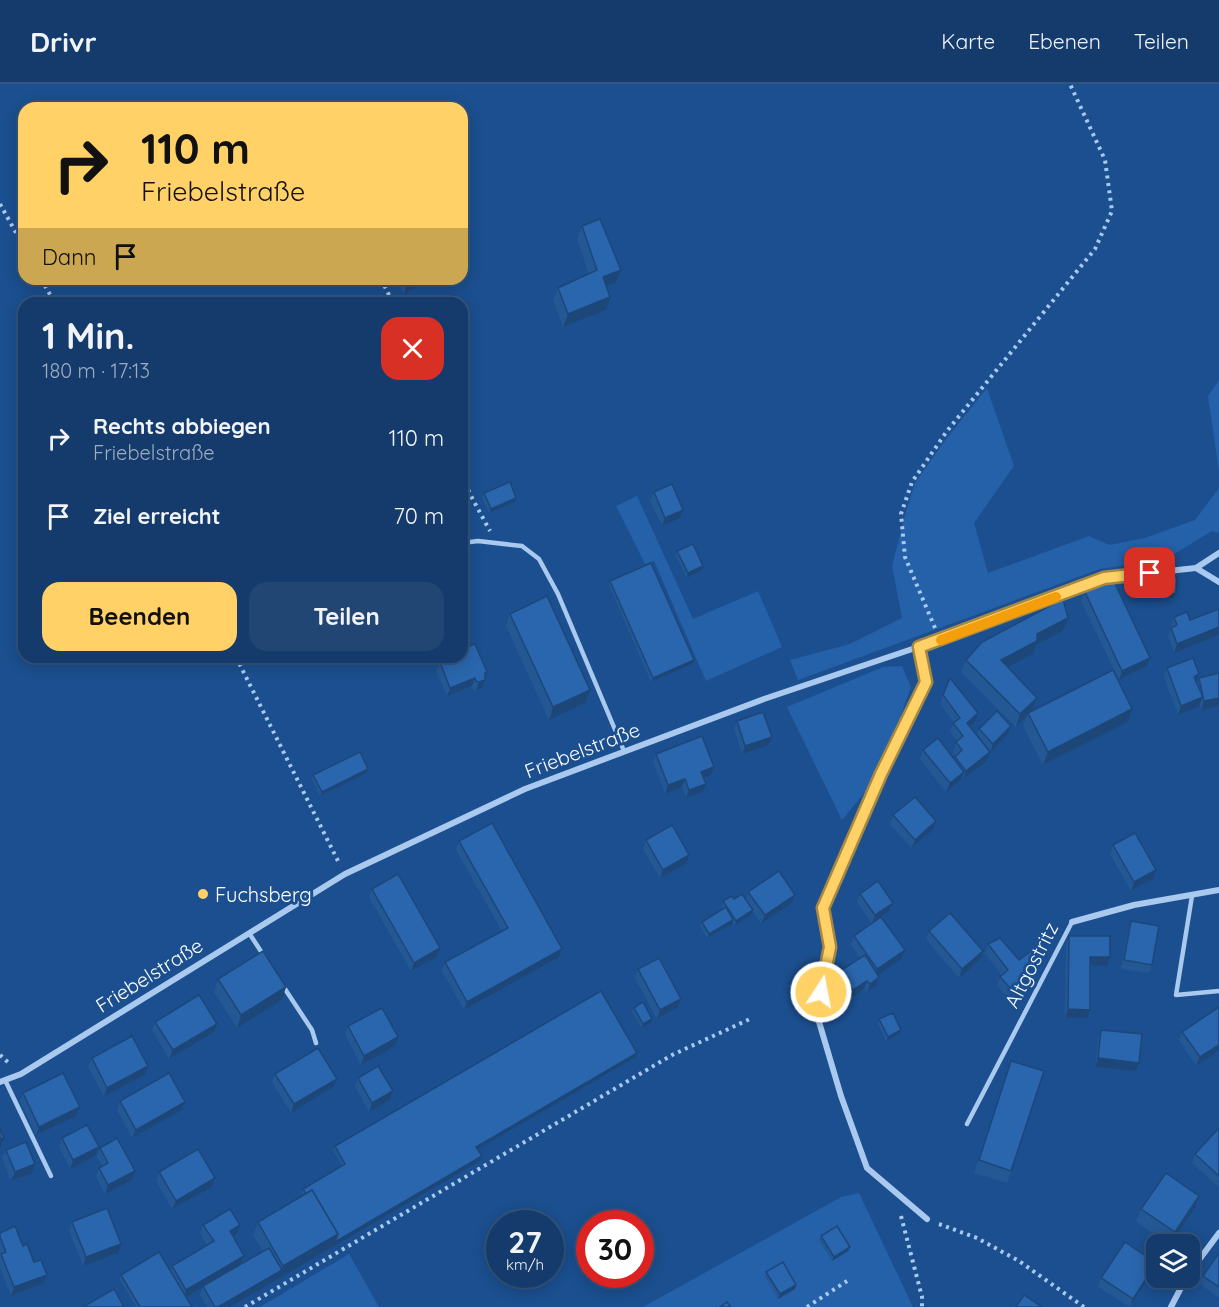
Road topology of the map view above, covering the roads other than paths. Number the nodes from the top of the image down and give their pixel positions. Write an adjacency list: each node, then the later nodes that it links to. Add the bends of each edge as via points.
1 (468, 542): 6 (lane, via 522,546 540,559)
2 (1219, 553): 3 (street, Friebelstraße)
3 (1196, 568): 4 (street); 5 (street, Friebelstraße, via 1104,578)
4 (1219, 582)
5 (919, 647): 6 (street, Friebelstraße); 18 (street, via 926,682 823,908 830,947 817,1015 867,1168)
6 (624, 751): 10 (street, Friebelstraße, via 525,789 345,874)
7 (1219, 890): 8 (street, Altgostritz)
8 (1192, 896): 9 (street, Altgostritz, via 1134,905); 13 (lane, via 1176,995)
9 (1072, 922): 16 (lane, Altgostritz)
10 (249, 933): 11 (lane); 15 (street, Friebelstraße, via 21,1074)
11 (268, 962)
12 (280, 981): 14 (lane, via 312,1030)
13 (1219, 991)
14 (316, 1043)
15 (3, 1081): 17 (lane)
16 (967, 1124)
17 (51, 1176)
18 (927, 1219)
19 (1219, 1233): 20 (street)
20 (1200, 1259)
21 (1181, 1288): 22 (street)
22 (1171, 1307)

